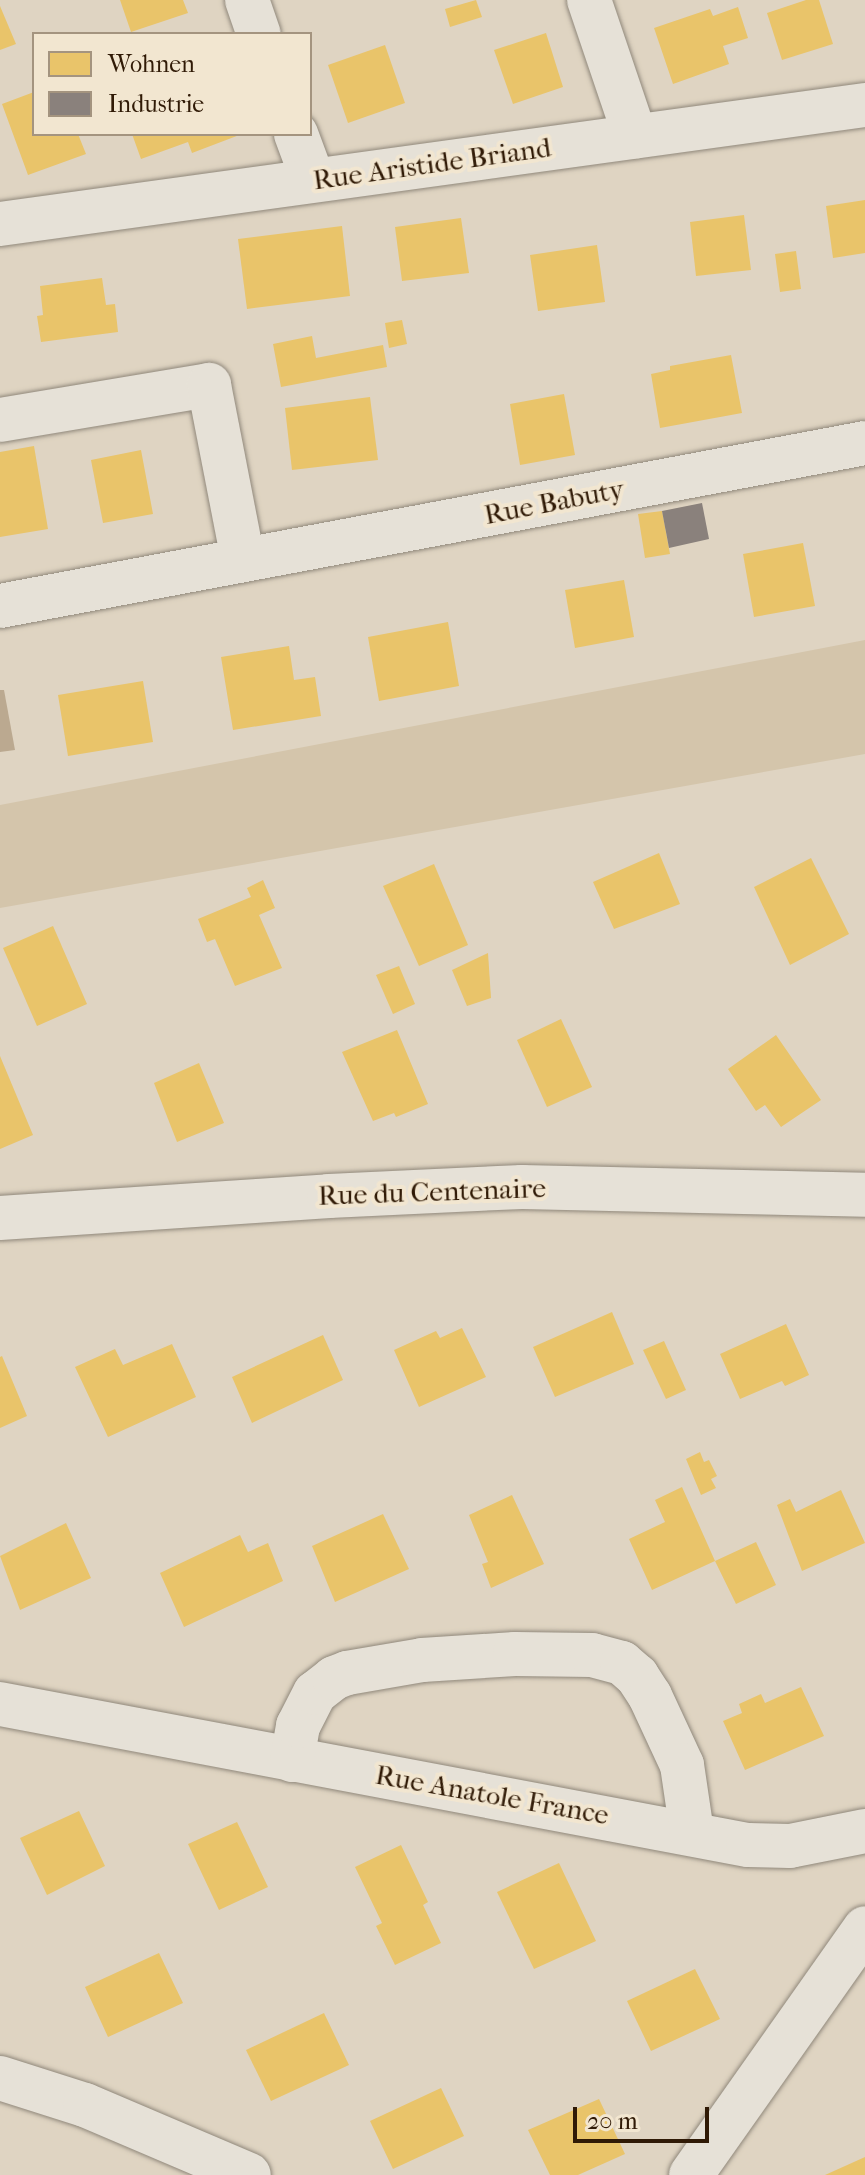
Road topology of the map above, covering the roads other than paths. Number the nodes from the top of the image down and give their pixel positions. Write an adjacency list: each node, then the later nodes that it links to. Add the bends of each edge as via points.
1 (247, 0): 3 (street)
2 (589, 0): 6 (street)
3 (258, 32)
4 (865, 105): 6 (street, Rue Aristide Briand)
5 (297, 136): 7 (street)
6 (635, 136): 7 (street, Rue Aristide Briand)
7 (313, 180): 8 (street, Rue Aristide Briand)
8 (0, 224)
9 (0, 420): 11 (street, via 209,385)
10 (865, 443): 11 (street, Rue Babuty)
11 (243, 560): 12 (street, Rue Babuty)
12 (0, 606)
13 (865, 1195): 14 (street, Rue du Centenaire, via 522,1187)
14 (0, 1218)
15 (0, 1704): 16 (street, Rue Anatole France)
16 (292, 1760): 18 (street, Rue Anatole France); 18 (street, via 298,1726 315,1693 347,1673 422,1660 592,1655 622,1663 650,1696 682,1765)
17 (865, 1831): 18 (street, Rue Anatole France, via 790,1846 748,1845)
18 (692, 1833)
19 (865, 1928): 22 (street)
20 (0, 2078): 21 (street, via 85,2105)
21 (249, 2175)
22 (691, 2175)

